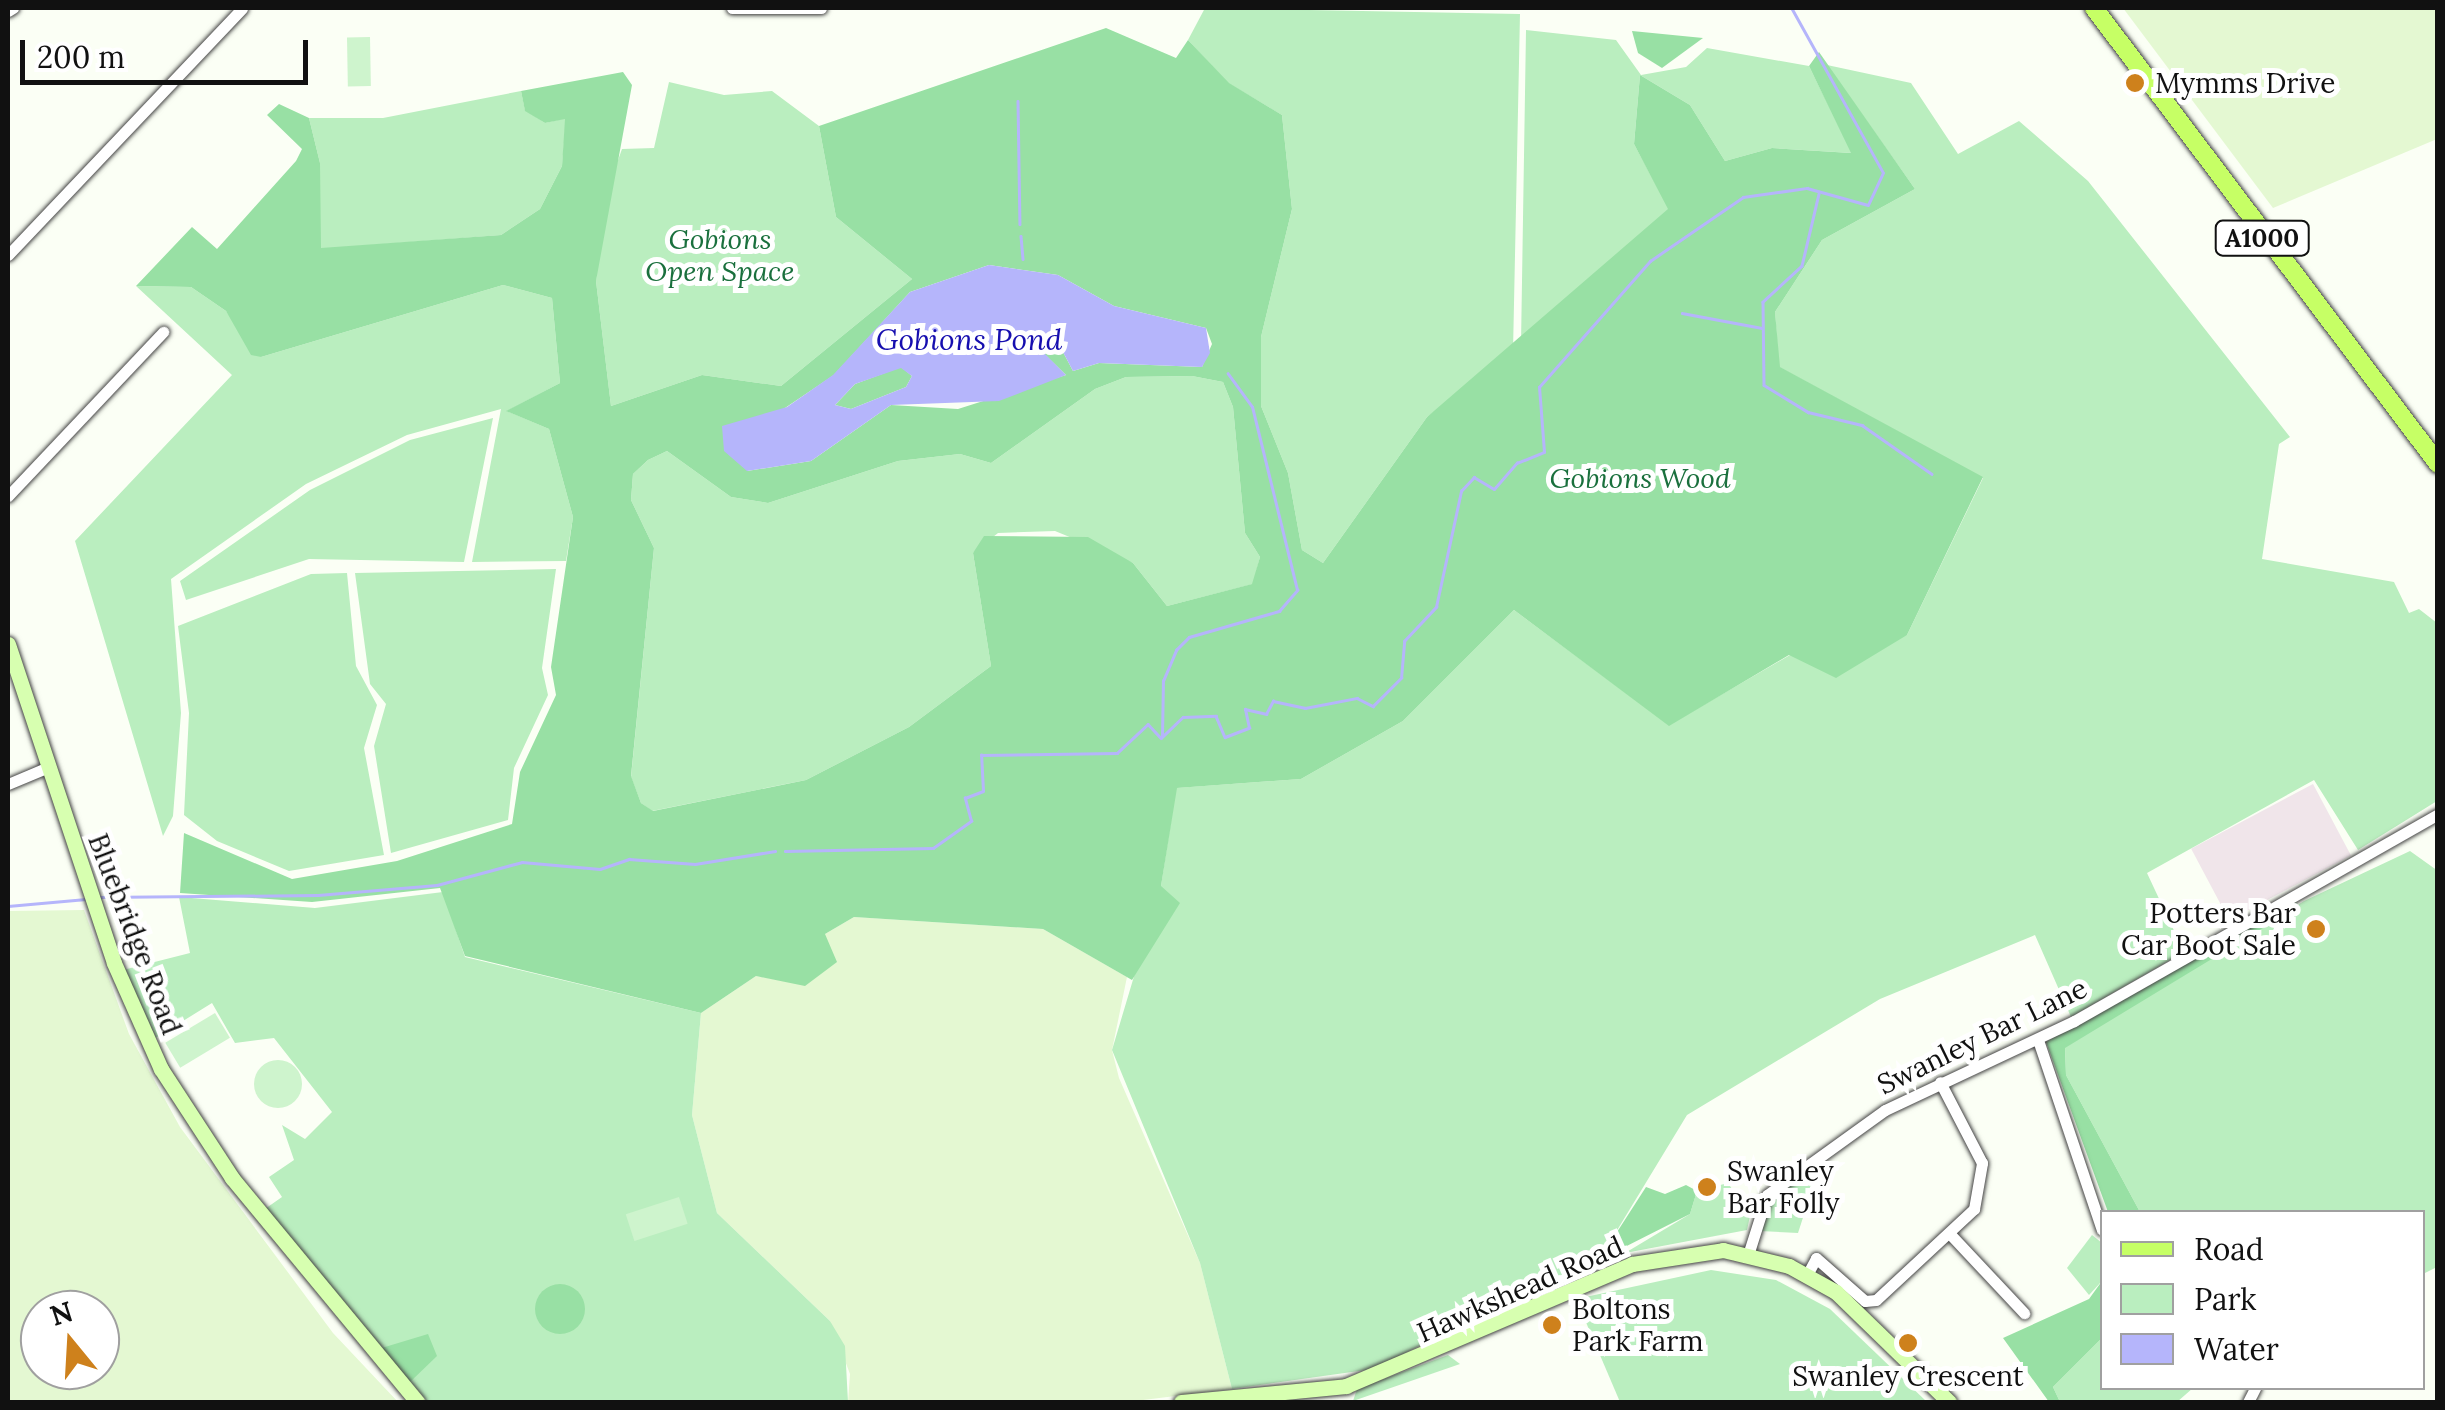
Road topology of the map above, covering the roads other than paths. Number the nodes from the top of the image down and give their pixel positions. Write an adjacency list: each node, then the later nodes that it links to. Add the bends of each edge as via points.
1 (242, 8): 5 (street)
2 (732, 8): 3 (street)
3 (821, 8)
4 (2094, 8): 7 (main road, A1000)
5 (8, 255)
6 (163, 332): 8 (street)
7 (2438, 464)
8 (8, 496)
9 (8, 644): 10 (street, Bluebridge Road)
10 (46, 768): 11 (street); 22 (street, Bluebridge Road, via 138,1022 200,1134)
11 (8, 784)
12 (2438, 814): 13 (street, Swanley Bar Lane)
13 (2038, 1040): 14 (street, Swanley Bar Lane); 15 (street)
14 (1940, 1082): 16 (street, via 1984,1172 1978,1203); 18 (street, Swanley Bar Lane, via 1780,1182 1759,1213)
15 (2100, 1224)
16 (1949, 1233): 19 (street, via 1872,1302); 21 (street)
17 (1805, 1249): 19 (street)
18 (1748, 1254): 20 (street, Hawkshead Road); 23 (street, Hawkshead Road, via 1697,1251 1632,1264 1346,1386)
19 (1816, 1258): 20 (street)
20 (1807, 1274): 24 (street, Hawkshead Road, via 1864,1314)
21 (2024, 1313)
22 (414, 1401)
23 (1181, 1402)
24 (1948, 1402)

